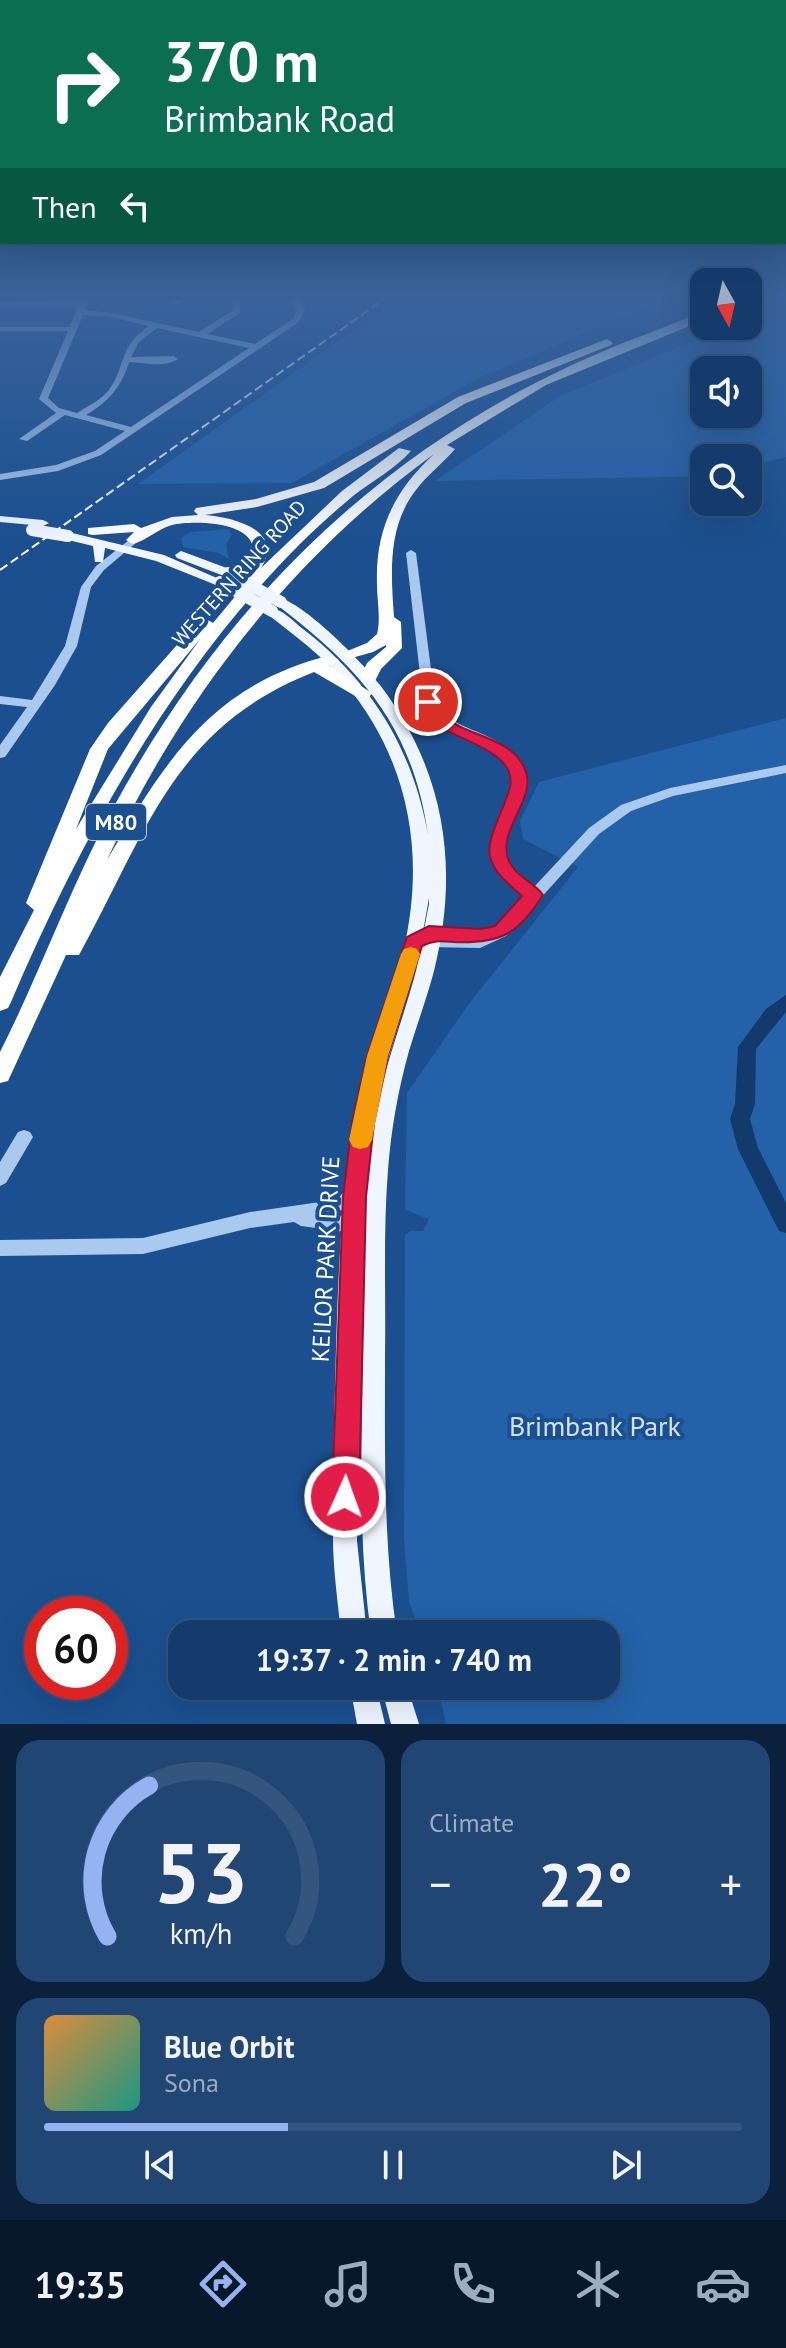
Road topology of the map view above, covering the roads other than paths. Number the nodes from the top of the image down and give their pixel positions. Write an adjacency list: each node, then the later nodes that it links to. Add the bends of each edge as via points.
1 (50, 380): 8 (street, via 45,404)
2 (117, 380): 9 (street, via 113,390)
3 (207, 380): 11 (street)
4 (510, 380): 18 (highway, via 462,400 319,485 257,503 169,516)
5 (524, 380): 33 (highway, WESTERN RING ROAD / M80, via 456,417 365,479 297,540 211,636 144,725 77,842)
6 (550, 380): 7 (highway, WESTERN RING ROAD / M80)
7 (504, 404): 22 (highway, via 403,495 386,536); 35 (highway, WESTERN RING ROAD / M80, via 407,464 336,524 250,617 207,673 122,809)
8 (63, 412): 9 (street); 10 (street)
9 (78, 416): 11 (street)
10 (38, 430)
11 (132, 430): 12 (street, via 68,465)
12 (0, 477)
13 (0, 519): 16 (main road, KEILOR PARK DRIVE)
14 (168, 522): 18 (highway); 19 (highway, via 154,531); 33 (highway, via 200,518 235,524 256,539 260,557 99,749 46,873)
15 (0, 527): 16 (main road, KEILOR PARK DRIVE)
16 (37, 527): 17 (main road, KEILOR PARK DRIVE, bridge)
17 (87, 534): 18 (highway); 18 (main road, KEILOR PARK DRIVE); 21 (main road)
18 (123, 542): 19 (main road); 19 (main road, KEILOR PARK DRIVE); 21 (street); 24 (street, via 86,587)
19 (147, 549): 23 (main road, KEILOR PARK DRIVE, bridge, via 224,578 277,607)
20 (411, 553): 31 (street, via 430,709 447,725 514,763 520,786 497,857)
21 (99, 559): 24 (street, via 74,593)
22 (384, 583): 23 (highway, via 385,637 372,648); 26 (highway, via 395,643 373,667)
23 (340, 657): 25 (highway); 26 (main road, KEILOR PARK DRIVE)
24 (63, 658): 28 (street)
25 (313, 666): 26 (highway, via 350,688); 35 (highway, via 237,704 180,758 118,857)
26 (366, 685): 32 (main road, KEILOR PARK DRIVE, via 396,747 415,805); 32 (main road, KEILOR PARK DRIVE, via 407,735 432,805 440,869)
27 (0, 700): 28 (street)
28 (35, 704): 29 (street)
29 (0, 754)
30 (786, 769): 31 (street, via 687,787 626,808 594,831)
31 (533, 895): 32 (street, via 501,932 480,942)
32 (426, 939): 39 (main road, KEILOR PARK DRIVE, via 370,1088); 41 (main road, KEILOR PARK DRIVE, via 394,1077)
33 (11, 975): 34 (highway, WESTERN RING ROAD / M80)
34 (0, 1002)
35 (16, 1047): 36 (highway, WESTERN RING ROAD / M80)
36 (0, 1074)
37 (24, 1137): 38 (street)
38 (0, 1178)
39 (355, 1197): 40 (street); 41 (main road, KEILOR PARK DRIVE)
40 (284, 1216): 41 (street); 42 (street, via 143,1246)
41 (369, 1222): 43 (main road, KEILOR PARK DRIVE, via 345,1541); 44 (main road, KEILOR PARK DRIVE, via 372,1508)
42 (0, 1248)
43 (353, 1620)
44 (383, 1620)
45 (366, 1700): 47 (main road)
46 (398, 1700): 48 (main road)
47 (371, 1724)
48 (405, 1724)

